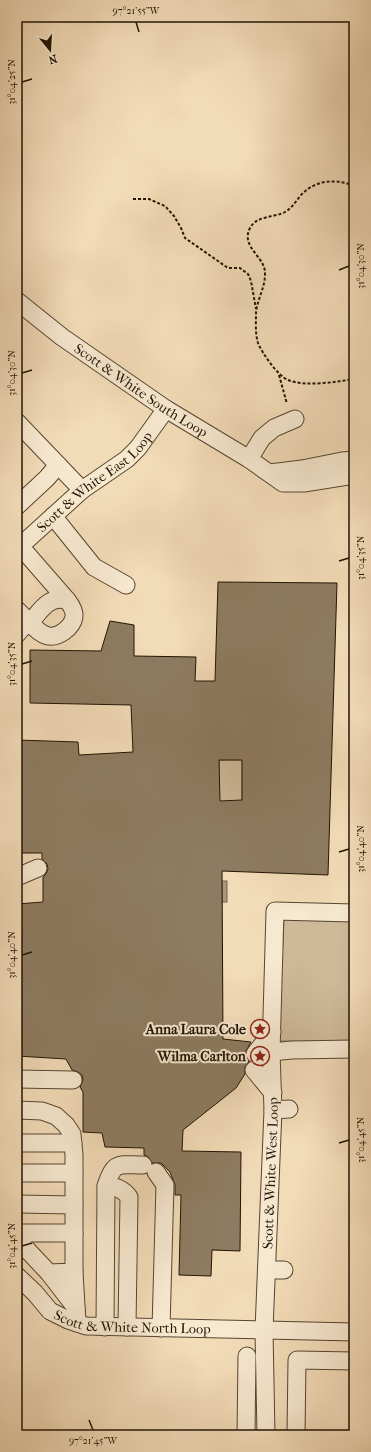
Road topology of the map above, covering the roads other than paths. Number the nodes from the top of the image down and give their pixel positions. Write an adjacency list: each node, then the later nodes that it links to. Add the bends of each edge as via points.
1 (17, 301): 2 (lane, Scott & White South Loop, via 62,337)
2 (166, 409): 5 (lane, Scott & White South Loop); 10 (lane, Scott & White East Loop, via 127,459)
3 (295, 419): 5 (lane, via 274,428 262,438)
4 (17, 422): 7 (lane)
5 (249, 459): 8 (lane, Scott & White South Loop)
6 (354, 460): 8 (lane)
7 (58, 465): 10 (lane); 11 (lane)
8 (270, 473): 9 (lane, Scott & White South Loop, via 283,483 304,483)
9 (354, 475)
10 (82, 490): 12 (lane, Scott & White East Loop)
11 (17, 506)
12 (53, 516): 13 (lane, Scott & White East Loop); 14 (lane, via 94,567)
13 (19, 548): 15 (lane)
14 (126, 584)
15 (67, 600): 17 (lane, via 54,599 47,603); 17 (lane, via 75,616 65,631 46,636)
16 (17, 610): 17 (lane)
17 (30, 623): 18 (lane)
18 (17, 634)
19 (38, 868): 20 (lane)
20 (17, 877)
21 (354, 913): 22 (lane, Scott & White West Loop, via 275,911)
22 (272, 1032): 24 (lane); 25 (lane, Scott & White West Loop)
23 (354, 1049): 24 (lane)
24 (292, 1050): 25 (lane)
25 (260, 1059): 28 (lane, Scott & White West Loop); 28 (lane)
26 (17, 1079): 27 (lane)
27 (73, 1080)
28 (273, 1093): 40 (lane, Scott & White West Loop, via 281,1110)
29 (17, 1110): 31 (lane, via 42,1111 56,1116 72,1134)
30 (17, 1143): 31 (lane)
31 (73, 1143): 33 (lane)
32 (17, 1173): 33 (lane)
33 (74, 1173): 36 (lane)
34 (106, 1186): 46 (lane); 47 (lane, via 115,1186 128,1197); 48 (lane, via 110,1172 119,1165 150,1169 165,1185)
35 (17, 1204): 36 (lane)
36 (74, 1205): 38 (lane)
37 (17, 1233): 38 (lane)
38 (74, 1233): 42 (lane)
39 (17, 1238): 43 (lane)
40 (267, 1270): 41 (lane); 49 (lane, Scott & White West Loop)
41 (284, 1270)
42 (74, 1272): 43 (lane); 45 (lane)
43 (50, 1273): 45 (lane)
44 (17, 1276): 45 (lane, Scott & White North Loop, via 50,1312 68,1320)
45 (77, 1316): 46 (lane, Scott & White North Loop, via 86,1326)
46 (105, 1327): 47 (lane, Scott & White North Loop)
47 (127, 1327): 48 (lane, Scott & White North Loop)
48 (161, 1328): 49 (lane, Scott & White North Loop)
49 (264, 1330): 50 (lane, Scott & White North Loop); 54 (lane, Scott & White West Loop)
50 (354, 1332)
51 (247, 1356): 53 (lane)
52 (354, 1361): 55 (lane, via 297,1360)
53 (246, 1435)
54 (266, 1435)
55 (296, 1435)

